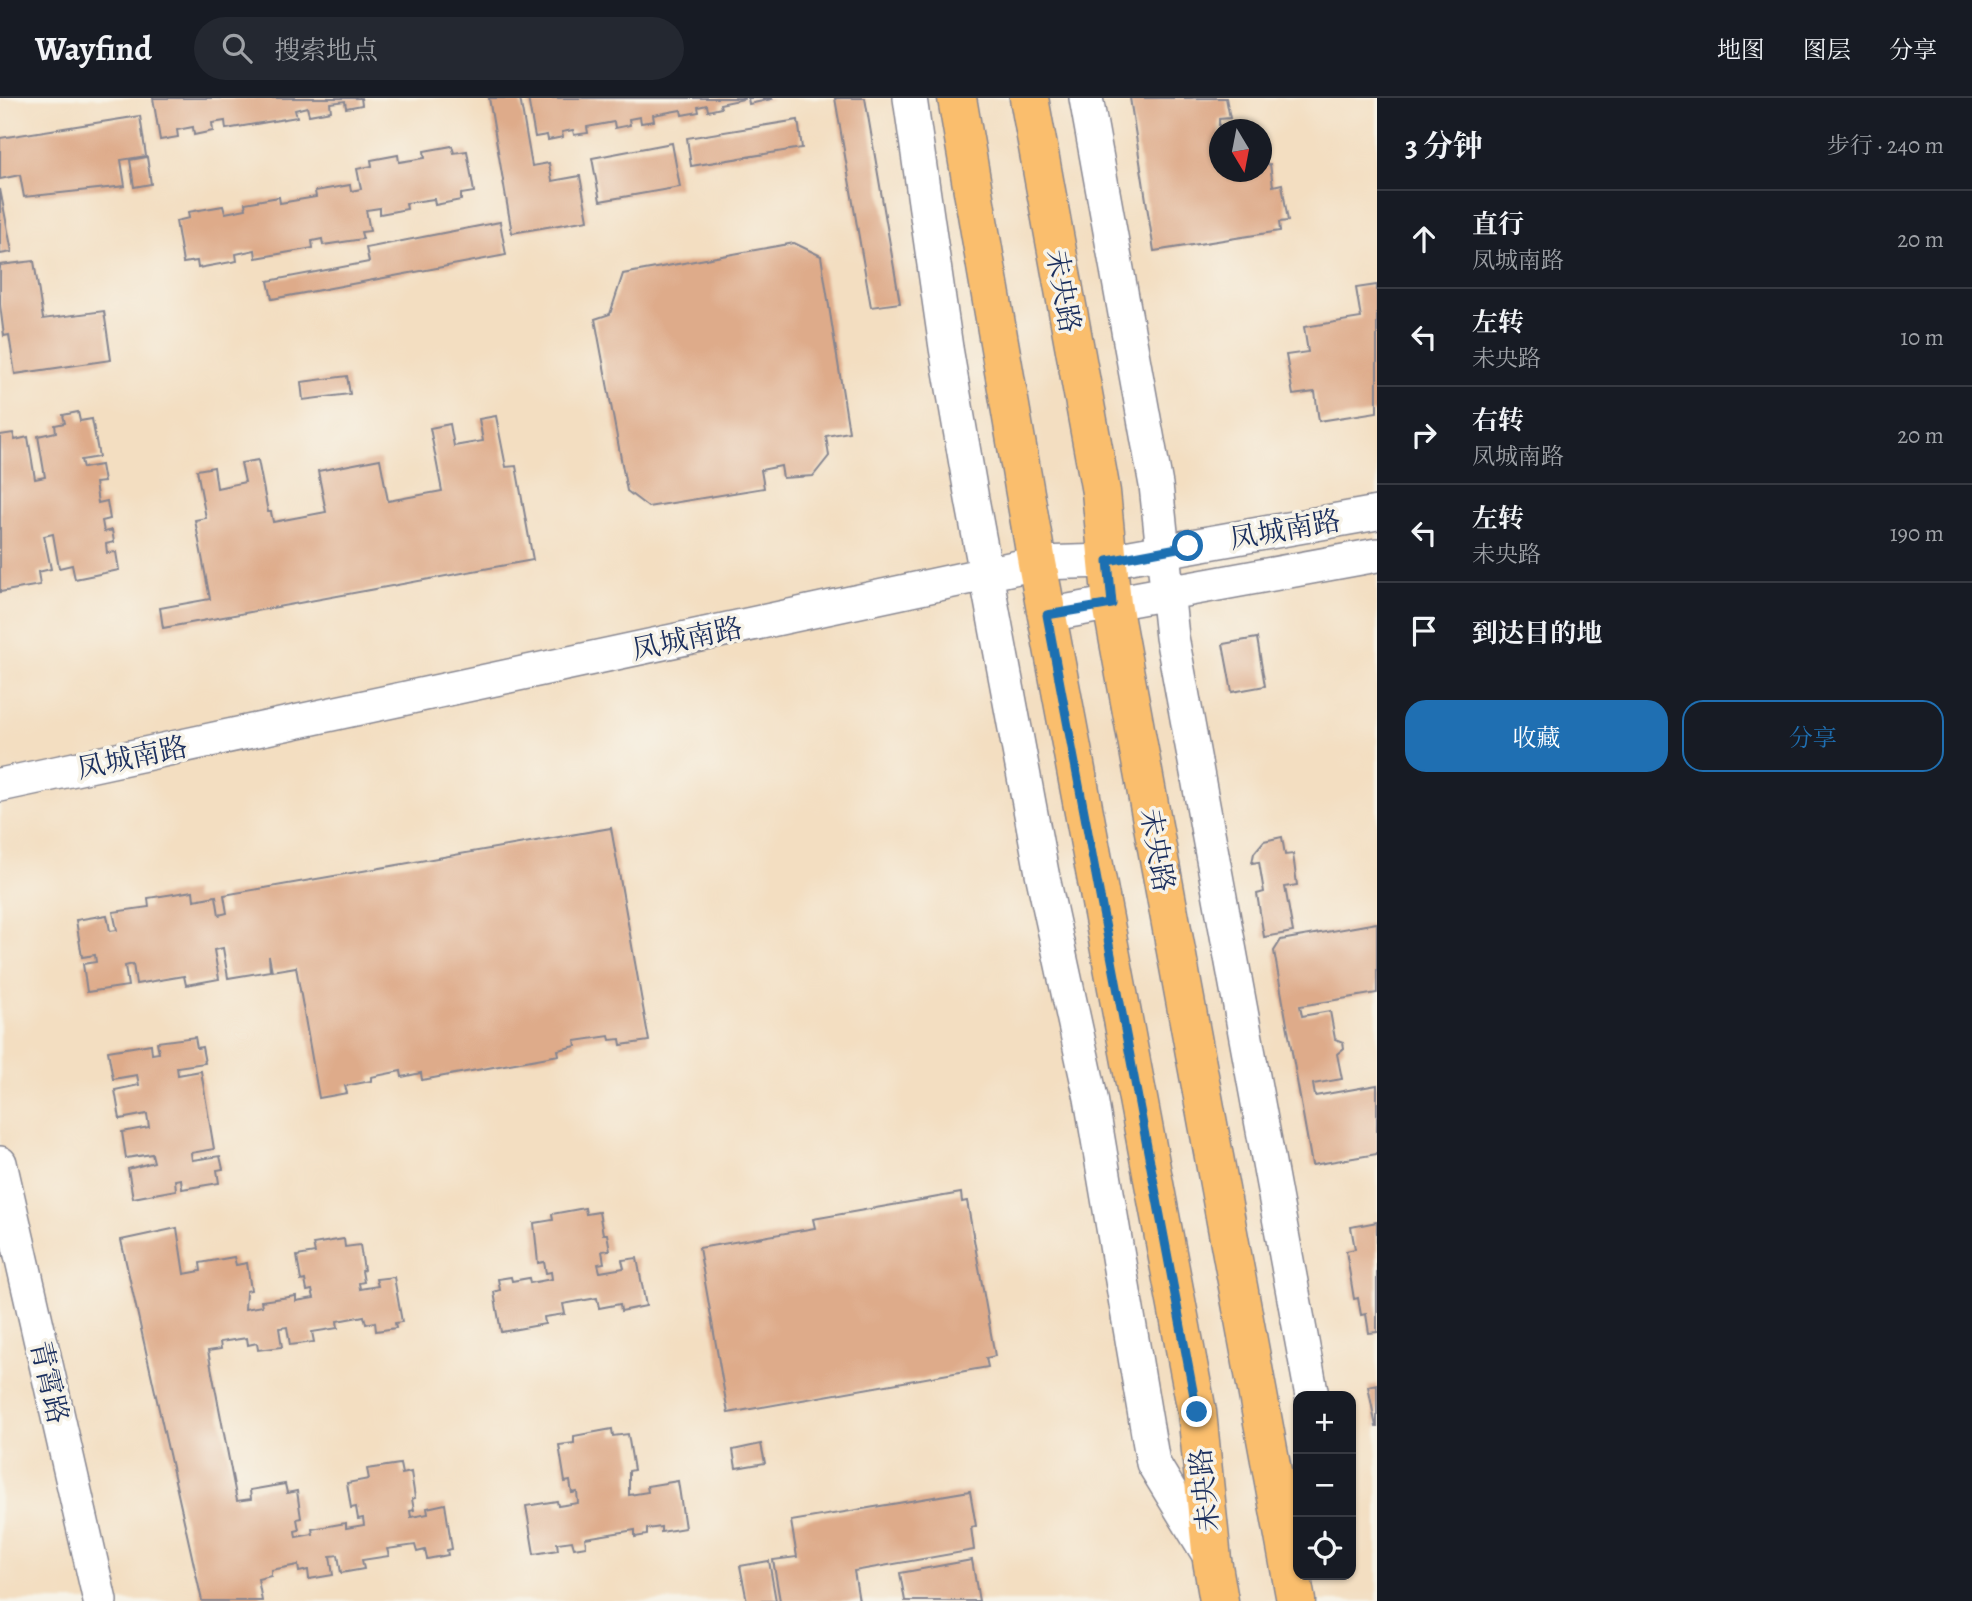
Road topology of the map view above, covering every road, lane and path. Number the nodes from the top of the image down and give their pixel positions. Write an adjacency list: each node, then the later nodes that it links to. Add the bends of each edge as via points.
1 (910, 98): 10 (street, via 946,348)
2 (957, 98): 9 (main road, 未央路)
3 (1029, 98): 8 (main road, 未央路, via 1101,492)
4 (1086, 98): 6 (street, via 1156,485)
5 (1377, 513): 6 (street, 凤城南路)
6 (1163, 551): 8 (street, 凤城南路); 11 (street)
7 (1377, 555): 11 (street, 凤城南路)
8 (1108, 561): 9 (street, 凤城南路); 12 (main road, 未央路)
9 (1037, 563): 10 (street, 凤城南路); 13 (main road, 未央路)
10 (986, 574): 14 (street, 凤城南路); 18 (street, via 1042,873 1091,1098 1153,1463)
11 (1167, 594): 12 (street, 凤城南路); 16 (street)
12 (1112, 604): 13 (street, 凤城南路); 17 (main road, 未央路)
13 (1047, 615): 18 (main road, 未央路, via 1197,1412)
14 (0, 785)
15 (0, 1163): 19 (street, 青霄路)
16 (1311, 1391)
17 (1296, 1582)
18 (1217, 1590)
19 (100, 1601)

